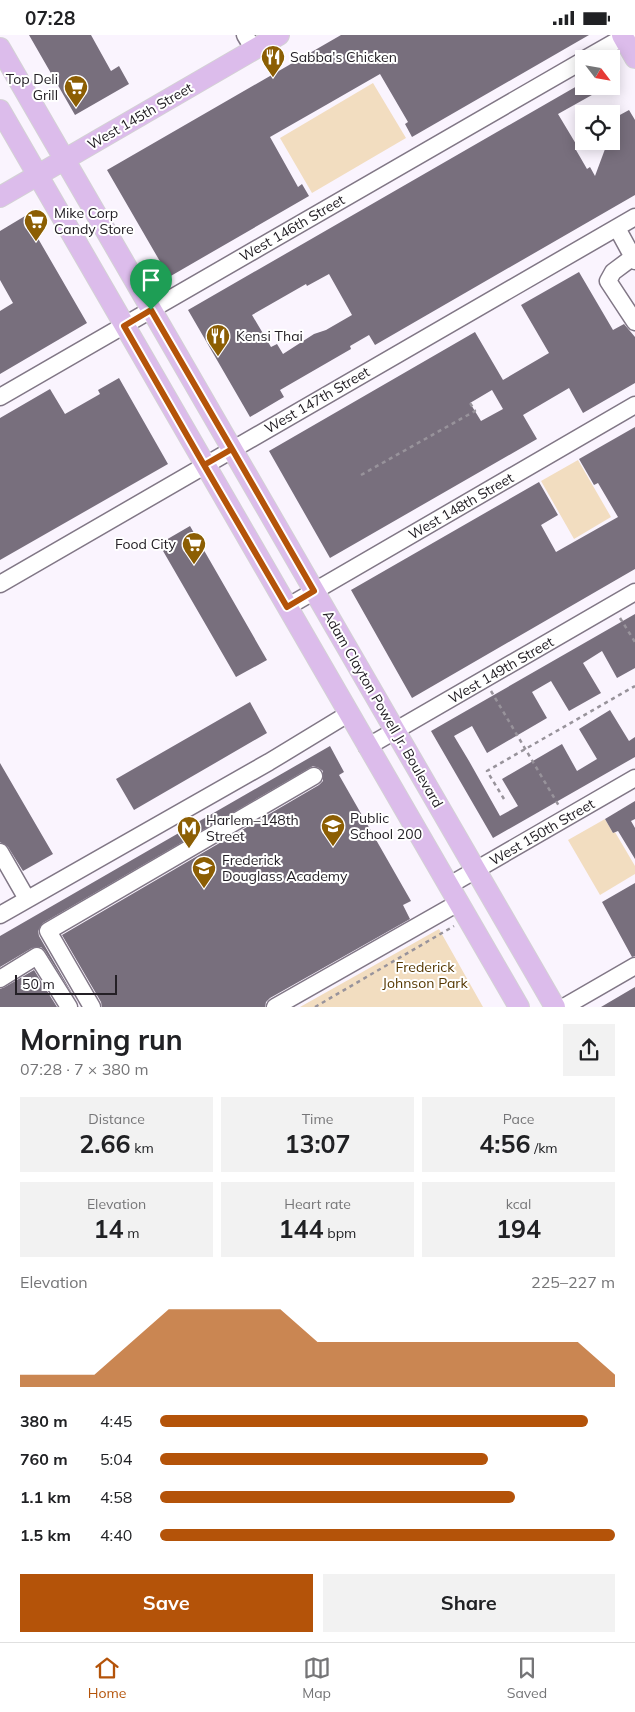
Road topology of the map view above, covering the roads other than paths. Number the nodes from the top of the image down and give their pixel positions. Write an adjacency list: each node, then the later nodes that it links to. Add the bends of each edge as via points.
1 (624, 36): 4 (street, West 146th Street); 5 (main road)
2 (263, 39): 8 (main road, West 145th Street)
3 (0, 48): 8 (main road, Adam Clayton Powell Jr. Boulevard)
4 (600, 50)
5 (635, 58)
6 (575, 65): 14 (street, West 146th Street)
7 (0, 110): 9 (main road)
8 (64, 159): 9 (main road, West 145th Street); 14 (main road, Adam Clayton Powell Jr. Boulevard)
9 (37, 175): 10 (main road, West 145th Street); 16 (main road)
10 (0, 197)
11 (635, 217): 12 (street, West 147th Street)
12 (617, 228): 13 (street); 19 (street, West 147th Street)
13 (634, 259): 15 (street, via 613,272 608,281)
14 (151, 310): 16 (street, West 146th Street); 19 (main road, Adam Clayton Powell Jr. Boulevard)
15 (635, 322)
16 (124, 326): 17 (street, West 146th Street); 20 (main road)
17 (0, 397)
18 (635, 405): 22 (street, West 148th Street)
19 (232, 449): 20 (street, West 147th Street); 22 (main road, Adam Clayton Powell Jr. Boulevard)
20 (204, 465): 21 (street, West 147th Street); 24 (main road)
21 (0, 584)
22 (314, 591): 24 (street, West 148th Street); 26 (main road, Adam Clayton Powell Jr. Boulevard)
23 (635, 592): 26 (street, West 149th Street)
24 (287, 607): 25 (main road)
25 (348, 714): 27 (main road); 32 (street)
26 (395, 731): 27 (street, West 149th Street); 31 (main road, Adam Clayton Powell Jr. Boulevard)
27 (367, 747): 33 (main road)
28 (314, 776): 38 (street, via 48,931)
29 (635, 778): 31 (street, West 150th Street)
30 (0, 852): 32 (street)
31 (476, 871): 33 (street, West 150th Street); 41 (main road, Adam Clayton Powell Jr. Boulevard)
32 (27, 899): 34 (street)
33 (458, 902): 39 (street, West 150th Street); 40 (main road)
34 (0, 915)
35 (635, 966): 42 (street)
36 (0, 979): 37 (street, via 37,957)
37 (69, 1007)
38 (92, 1007)
39 (274, 1007)
40 (519, 1007)
41 (555, 1007)
42 (564, 1007)

